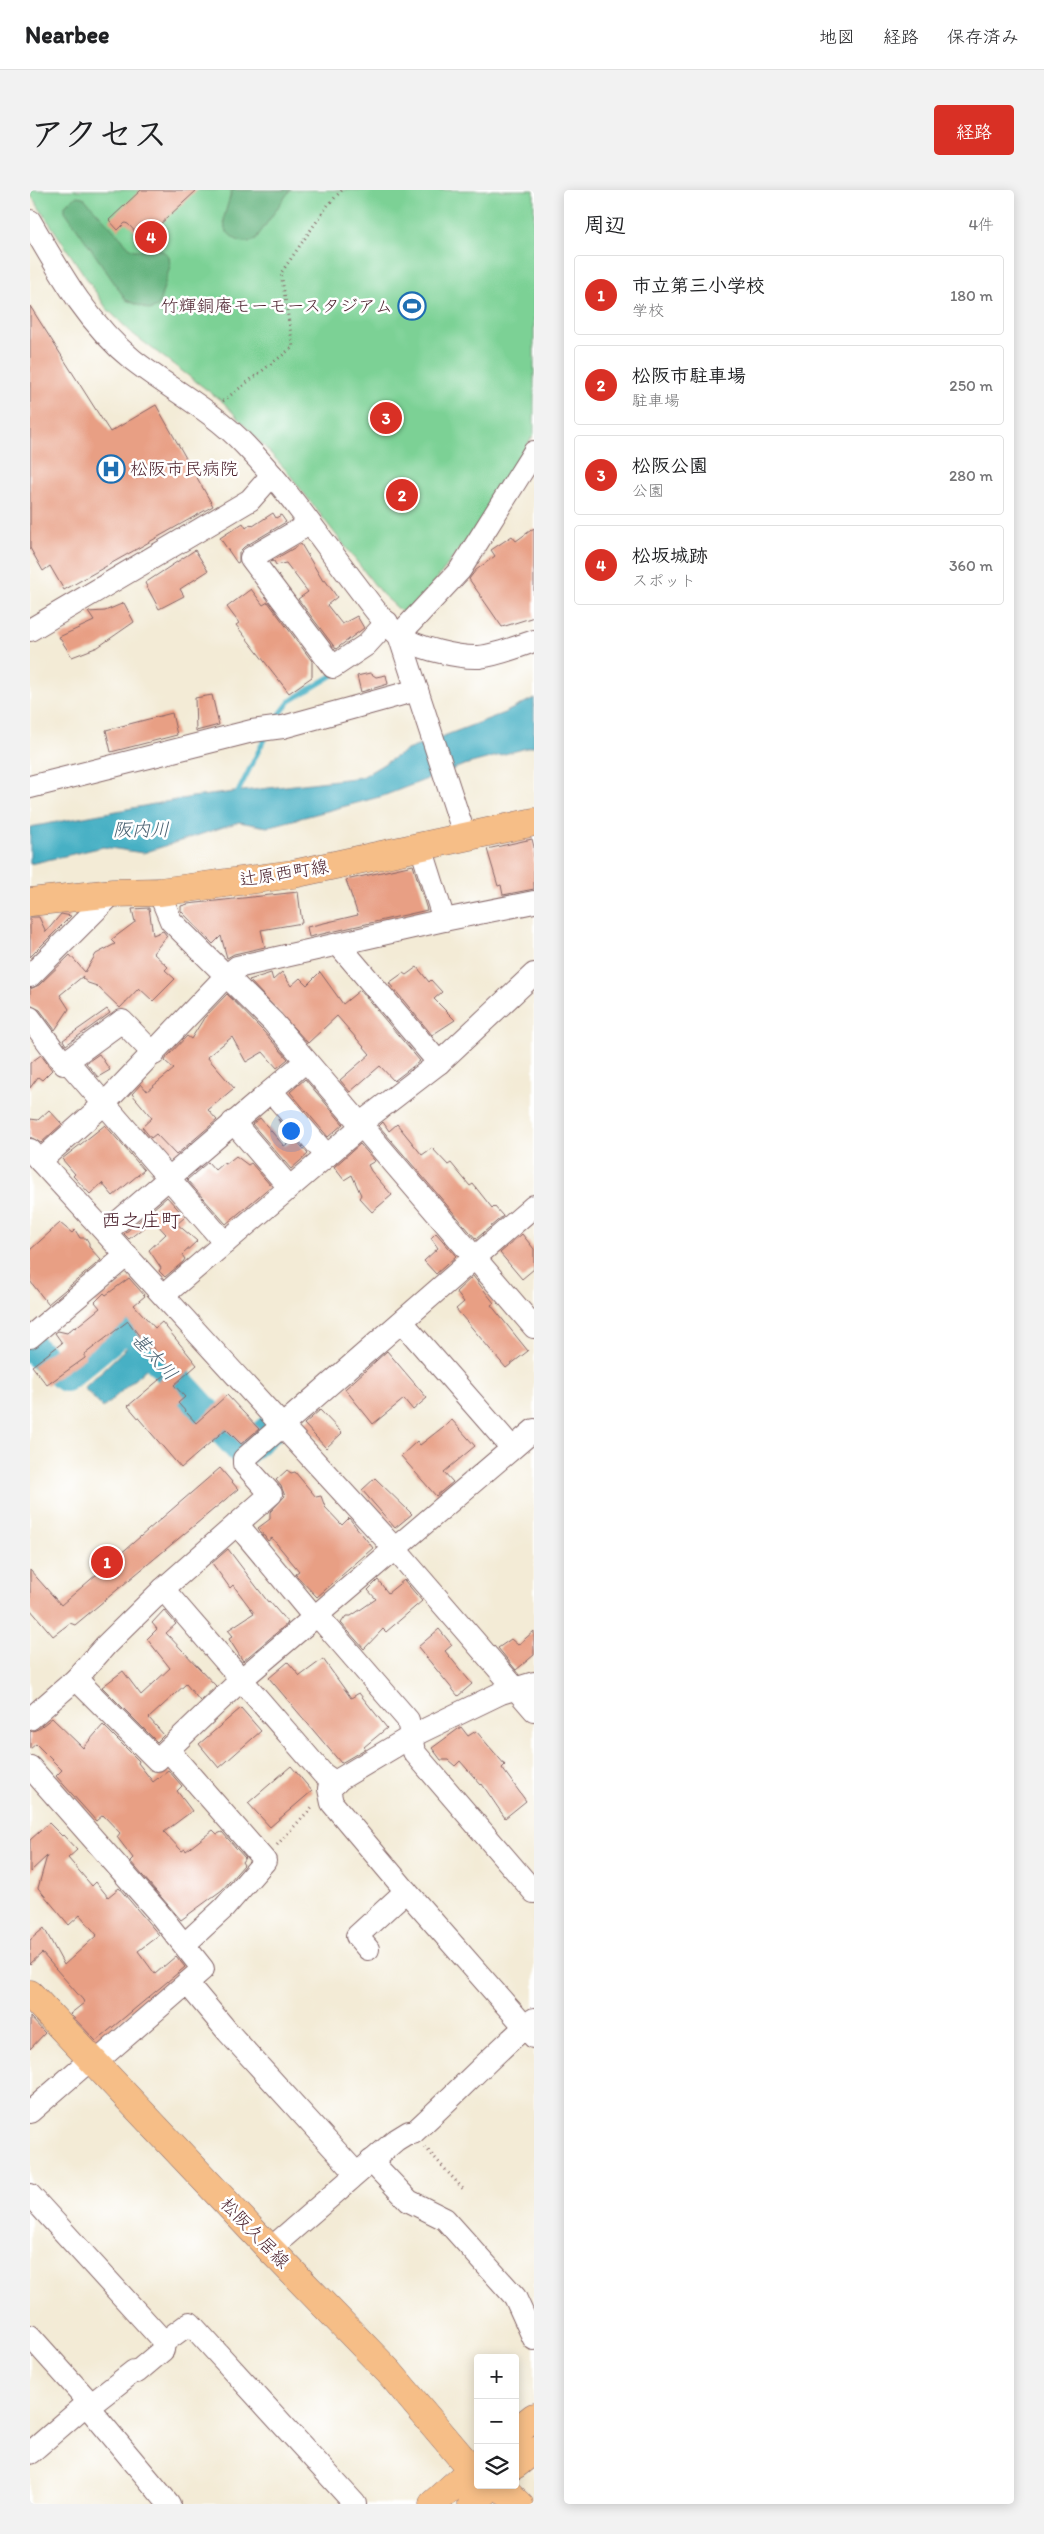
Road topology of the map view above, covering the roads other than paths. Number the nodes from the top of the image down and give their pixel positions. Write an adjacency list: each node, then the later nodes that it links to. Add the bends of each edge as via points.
1 (30, 221): 3 (street, via 70,291 100,326 133,360 200,406 244,443)
2 (534, 452): 5 (street, via 460,570)
3 (272, 475): 4 (street); 6 (street, via 250,500)
4 (309, 524): 5 (street); 5 (street, via 251,558 333,667)
5 (393, 628): 7 (street, via 416,645 480,657); 8 (street)
6 (30, 630)
7 (534, 641)
8 (418, 692): 9 (street); 11 (street)
9 (30, 787)
10 (534, 822): 11 (main road, 辻原西町線)
11 (463, 831): 12 (main road, 辻原西町線)
12 (421, 847): 13 (main road, 辻原西町線, via 293,874); 17 (street)
13 (159, 892): 14 (main road, 辻原西町線); 21 (street, via 171,921)
14 (113, 894): 15 (main road, 辻原西町線); 20 (street)
15 (30, 902)
16 (534, 902): 17 (street)
17 (444, 920): 18 (street)
18 (338, 944): 21 (street, via 237,967); 26 (street)
19 (534, 974): 26 (street)
20 (30, 976)
21 (226, 976): 23 (street); 24 (street, via 273,1022)
22 (30, 1018): 25 (street, via 64,1064)
23 (154, 1054): 25 (street, via 122,1021); 28 (street)
24 (306, 1061): 27 (street); 30 (street)
25 (68, 1062): 28 (street)
26 (440, 1063): 30 (street)
27 (271, 1092): 29 (street); 32 (street)
28 (104, 1104): 31 (street); 33 (street)
29 (234, 1122): 33 (street); 34 (street)
30 (362, 1124): 32 (street); 39 (street)
31 (35, 1155): 36 (street)
32 (326, 1156): 34 (street)
33 (169, 1178): 36 (street); 37 (street)
34 (289, 1187): 37 (street)
35 (534, 1206): 39 (street)
36 (106, 1232): 38 (street)
37 (226, 1243): 40 (street)
38 (127, 1255): 40 (street); 43 (street)
39 (475, 1256): 41 (street); 42 (street)
40 (164, 1295): 44 (street)
41 (402, 1322): 44 (street); 46 (street)
42 (534, 1327)
43 (30, 1337)
44 (283, 1426): 47 (street, via 244,1458 244,1464 271,1494); 48 (street)
45 (534, 1430): 46 (street)
46 (512, 1448): 48 (street)
47 (237, 1524): 49 (street); 50 (street)
48 (394, 1548): 50 (street); 53 (street)
49 (163, 1589): 51 (street); 52 (street)
50 (317, 1617): 52 (street); 56 (street, via 408,1720)
51 (76, 1679): 55 (street); 57 (street, via 157,1760)
52 (242, 1679): 57 (street); 59 (street)
53 (525, 1686): 54 (street); 56 (street, via 501,1693)
54 (534, 1710)
55 (30, 1719)
56 (412, 1736): 59 (street); 61 (street, via 414,1752)
57 (170, 1749): 62 (street, via 265,1861 224,1908)
58 (30, 1767): 62 (street)
59 (332, 1786): 60 (street, via 332,1803)
60 (406, 1891): 63 (street, via 357,1936); 66 (street)
61 (534, 1892)
62 (186, 1944): 64 (street, via 203,1969)
63 (368, 1949)
64 (187, 1983): 67 (street); 69 (street, via 258,2066)
65 (30, 1994): 67 (main road, 松阪久居線)
66 (531, 2027): 69 (street, via 464,2083 413,2134 409,2132 396,2140)
67 (93, 2061): 68 (street); 71 (main road, 松阪久居線)
68 (30, 2112)
69 (364, 2167): 71 (street); 72 (street, via 409,2201 445,2219 515,2297)
70 (30, 2195): 74 (street)
71 (270, 2249): 81 (main road, 松阪久居線, via 389,2372)
72 (534, 2339)
73 (32, 2342): 75 (street)
74 (164, 2342): 75 (street, via 163,2350); 86 (street, via 190,2323)
75 (89, 2406): 79 (street, via 82,2408); 85 (street)
76 (534, 2417): 77 (main road)
77 (519, 2429)
78 (534, 2450): 80 (main road)
79 (30, 2453)
80 (519, 2463)
81 (474, 2468)
82 (474, 2470): 87 (main road)
83 (488, 2489): 88 (main road)
84 (503, 2489): 89 (main road)
85 (169, 2504)
86 (355, 2504)
87 (432, 2504)
88 (472, 2504)
89 (520, 2504)

